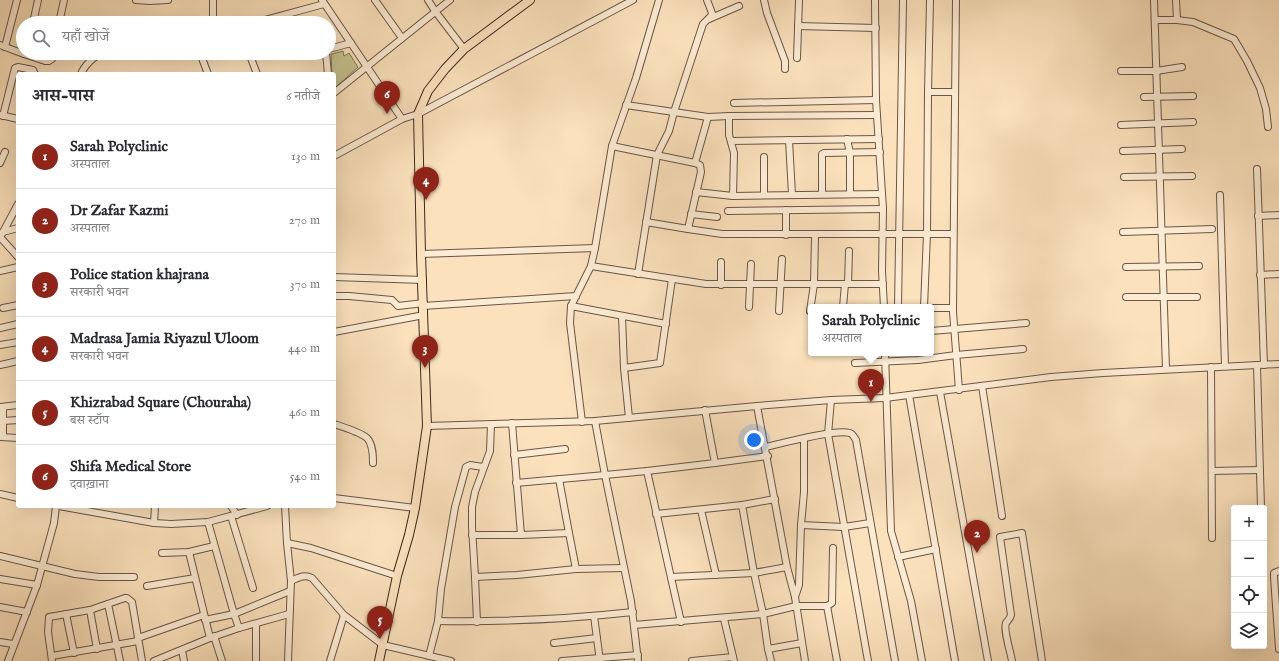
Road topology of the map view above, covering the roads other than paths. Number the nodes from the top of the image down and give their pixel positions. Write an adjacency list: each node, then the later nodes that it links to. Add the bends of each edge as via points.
1 (18, 0): 38 (street)
2 (38, 0): 25 (street)
3 (64, 0): 26 (street)
4 (136, 0): 5 (street)
5 (168, 0)
6 (213, 0): 27 (street)
7 (375, 0): 36 (street)
8 (428, 0): 24 (street)
9 (450, 0): 24 (street)
10 (530, 0): 40 (main road)
11 (633, 0): 67 (street)
12 (659, 0): 65 (street)
13 (707, 0): 30 (street, via 712,13)
14 (764, 0): 49 (street, via 785,61)
15 (799, 0): 34 (street)
16 (875, 0): 35 (street)
17 (903, 0): 121 (street)
18 (930, 0): 58 (street)
19 (956, 0): 59 (street)
20 (1154, 0): 31 (street)
21 (1176, 0): 32 (street)
22 (323, 2): 28 (street); 29 (street)
23 (739, 6): 30 (street)
24 (435, 11): 36 (street); 40 (street)
25 (35, 16)
26 (61, 16)
27 (213, 16)
28 (277, 16)
29 (333, 16)
30 (709, 19): 66 (street, via 703,24)
31 (1155, 20): 32 (street); 51 (street)
32 (1177, 20): 77 (street, via 1193,22 1234,38 1260,88)
33 (336, 21): 37 (street)
34 (798, 26): 35 (street); 42 (street)
35 (876, 28): 63 (street)
36 (402, 38): 47 (street)
37 (351, 43): 39 (street); 47 (street)
38 (3, 46): 41 (street)
39 (336, 47)
40 (464, 49): 67 (main road, via 428,91)
41 (16, 51)
42 (797, 58)
43 (93, 60): 53 (street)
44 (203, 60): 54 (street)
45 (252, 60): 55 (street)
46 (327, 60): 56 (street)
47 (367, 66): 57 (street); 73 (street)
48 (1182, 67): 51 (street)
49 (785, 69)
50 (1121, 71): 51 (street)
51 (1156, 71): 62 (street)
52 (34, 72): 68 (street, via 15,68)
53 (82, 72)
54 (207, 72)
55 (256, 72)
56 (328, 72)
57 (336, 91)
58 (928, 92): 59 (street); 122 (street)
59 (956, 92): 123 (street)
60 (1193, 96): 62 (street)
61 (1144, 97): 62 (street)
62 (1158, 97): 75 (street)
63 (876, 100): 64 (street); 69 (street)
64 (734, 103)
65 (626, 105): 66 (street); 82 (street)
66 (674, 112): 71 (street); 90 (street, via 669,131)
67 (418, 114): 73 (street); 129 (main road)
68 (2, 115): 72 (street)
69 (877, 115): 70 (street); 79 (street)
70 (729, 116): 71 (street); 81 (street)
71 (708, 117): 93 (street)
72 (16, 118)
73 (402, 119): 89 (street)
74 (1193, 122): 75 (street)
75 (1158, 124): 76 (street); 83 (street)
76 (1121, 125)
77 (1268, 127)
78 (847, 139): 79 (street); 80 (street); 88 (street)
79 (879, 139): 87 (street)
80 (789, 140): 81 (street); 103 (street)
81 (731, 141): 105 (street, via 734,153)
82 (612, 146): 90 (street); 127 (street)
83 (1159, 150): 84 (street); 85 (street); 97 (street)
84 (1182, 150)
85 (1123, 151)
86 (5, 152): 92 (street)
87 (880, 152): 88 (street); 101 (street)
88 (850, 153): 99 (street, via 822,154); 100 (street)
89 (336, 155)
90 (657, 155): 93 (street); 114 (street)
91 (764, 157): 102 (street)
92 (0, 163)
93 (695, 163): 98 (street, via 701,168)
94 (1256, 169): 112 (street)
95 (1192, 176): 97 (street)
96 (1124, 177): 97 (street)
97 (1160, 177): 118 (street)
98 (696, 192): 105 (street); 110 (street)
99 (822, 194): 100 (street); 103 (street)
100 (850, 194): 101 (street)
101 (882, 194): 107 (street)
102 (764, 195): 103 (street); 105 (street)
103 (792, 195)
104 (1220, 195): 190 (street)
105 (733, 196)
106 (16, 208): 126 (street)
107 (883, 209): 108 (street); 120 (street)
108 (786, 210): 109 (street); 124 (street)
109 (728, 211)
110 (691, 214): 113 (street); 116 (street)
111 (1279, 215): 112 (street)
112 (1258, 216): 142 (street)
113 (717, 217)
114 (646, 222): 116 (street); 140 (street)
115 (16, 229): 126 (street)
116 (688, 229): 124 (street, via 722,234)
117 (1212, 229): 118 (street)
118 (1161, 230): 119 (street); 138 (street)
119 (1123, 232)
120 (883, 234): 121 (street); 125 (street); 150 (street)
121 (899, 234): 122 (street); 161 (street)
122 (927, 234): 123 (street); 162 (street)
123 (953, 234): 168 (street)
124 (786, 235): 125 (street)
125 (816, 235): 148 (street)
126 (1, 236): 130 (street)
127 (595, 248): 129 (street); 134 (street)
128 (849, 251): 149 (street)
129 (421, 254): 145 (main road)
130 (16, 255)
131 (782, 259): 147 (street)
132 (721, 262): 146 (street)
133 (751, 264): 151 (street)
134 (591, 266): 140 (street); 153 (street)
135 (1199, 266): 138 (street)
136 (16, 267): 139 (street)
137 (1126, 267): 138 (street)
138 (1163, 267): 155 (street)
139 (0, 271)
140 (638, 274): 144 (street)
141 (1279, 274): 142 (street)
142 (1260, 275): 189 (street)
143 (336, 277): 145 (street)
144 (672, 279): 146 (street); 174 (street)
145 (423, 280): 157 (main road)
146 (720, 284): 151 (street)
147 (781, 284): 148 (street); 151 (street); 169 (street)
148 (814, 284): 149 (street); 158 (street)
149 (846, 284): 150 (street); 159 (street)
150 (883, 284): 160 (street)
151 (750, 285): 165 (street)
152 (336, 296): 157 (street, via 392,300 398,306)
153 (576, 296): 157 (street); 164 (street)
154 (1126, 297): 155 (street)
155 (1164, 297): 156 (street); 193 (street)
156 (1197, 297)
157 (423, 304): 170 (main road)
158 (811, 304)
159 (843, 304)
160 (884, 304)
161 (898, 304)
162 (924, 304)
163 (16, 305): 166 (street)
164 (571, 306): 171 (street); 208 (street, via 570,323)
165 (748, 307)
166 (3, 308)
167 (934, 308): 168 (street)
168 (953, 308): 176 (street)
169 (779, 311)
170 (424, 315): 178 (street); 212 (main road)
171 (622, 316): 174 (street); 192 (street)
172 (1026, 323): 176 (street)
173 (16, 324): 175 (street)
174 (666, 324): 192 (street, via 660,363)
175 (0, 328)
176 (954, 330): 177 (street); 182 (street)
177 (934, 331)
178 (336, 332)
179 (16, 342): 180 (street)
180 (0, 345)
181 (1023, 350): 182 (street)
182 (956, 355): 185 (street); 195 (street)
183 (885, 356): 185 (street)
184 (16, 361): 187 (street)
185 (885, 362): 186 (street); 198 (street)
186 (855, 363)
187 (0, 364)
188 (1279, 364): 189 (street)
189 (1260, 365): 190 (street); 224 (street)
190 (1225, 366): 191 (street)
191 (1210, 367): 193 (street); 226 (street)
192 (624, 368): 204 (street)
193 (1166, 369): 194 (street, via 1051,377)
194 (982, 386): 195 (street); 246 (street)
195 (959, 390): 196 (street)
196 (940, 392): 197 (street); 345 (street)
197 (909, 395): 198 (street); 259 (street)
198 (885, 398): 199 (street); 263 (street, via 891,531)
199 (831, 400): 201 (street); 213 (street)
200 (16, 405): 202 (street)
201 (758, 406): 203 (street); 217 (street)
202 (2, 407): 206 (street)
203 (705, 410): 204 (street); 222 (street)
204 (629, 418): 207 (street)
205 (16, 420): 206 (street)
206 (3, 421): 214 (street)
207 (595, 421): 208 (street); 227 (street)
208 (582, 422): 210 (street)
209 (491, 424): 210 (street); 212 (street); 223 (street, via 490,451)
210 (512, 424): 219 (street)
211 (336, 425): 221 (street, via 367,438 372,446)
212 (427, 426): 242 (main road)
213 (828, 434): 216 (street); 249 (street, via 848,433 856,440); 251 (street)
214 (2, 437): 215 (street)
215 (16, 438)
216 (804, 439): 217 (street); 250 (street)
217 (766, 447): 220 (street)
218 (565, 449): 219 (street)
219 (514, 455): 229 (street)
220 (768, 456): 222 (street); 233 (street)
221 (373, 463)
222 (715, 463): 225 (street)
223 (483, 467): 253 (street, via 472,507); 300 (street, via 466,466 455,507)
224 (1260, 470): 226 (street); 235 (street)
225 (647, 471): 227 (street); 244 (street)
226 (1212, 471): 255 (street)
227 (605, 475): 228 (street); 266 (street)
228 (559, 479): 229 (street); 252 (street)
229 (516, 483): 254 (street)
230 (0, 494): 231 (street)
231 (16, 498)
232 (336, 498): 242 (street)
233 (775, 499): 234 (street); 265 (street)
234 (742, 505): 243 (street); 269 (street)
235 (1261, 505)
236 (56, 508): 264 (street)
237 (70, 508): 248 (street)
238 (155, 508): 248 (street)
239 (232, 508): 245 (street)
240 (260, 508): 245 (street)
241 (285, 508): 256 (street)
242 (415, 508): 271 (main road)
243 (701, 510): 244 (street); 270 (street)
244 (656, 514): 274 (street)
245 (234, 515): 247 (street); 282 (street)
246 (1002, 516)
247 (208, 522): 248 (street); 257 (street)
248 (154, 523)
249 (870, 523): 251 (street); 342 (street)
250 (801, 525): 251 (street); 280 (street)
251 (844, 527): 341 (street)
252 (569, 533): 254 (street); 267 (street)
253 (472, 535): 254 (street); 272 (street)
254 (520, 535)
255 (1212, 538)
256 (288, 543): 271 (street); 277 (street)
257 (214, 546): 260 (street); 293 (street)
258 (833, 548): 287 (street, via 832,603)
259 (936, 550): 263 (street); 344 (street)
260 (189, 552): 261 (street); 275 (street)
261 (162, 553)
262 (0, 556): 264 (street)
263 (898, 557): 343 (street, via 911,601)
264 (43, 567): 273 (street, via 99,577); 278 (street)
265 (788, 567): 269 (street); 279 (street)
266 (624, 568): 267 (street); 291 (street)
267 (576, 569): 272 (street)
268 (1279, 570): 315 (street, via 1274,573 1274,577)
269 (754, 573): 270 (street); 295 (street)
270 (716, 575): 274 (street)
271 (397, 576): 314 (main road)
272 (475, 576): 301 (street)
273 (134, 577)
274 (671, 577): 302 (street)
275 (195, 578): 281 (street); 298 (street)
276 (0, 579): 278 (street)
277 (291, 581): 283 (street); 296 (street, via 302,576 312,578)
278 (38, 585): 290 (street)
279 (791, 585): 280 (street); 284 (street)
280 (799, 585): 284 (street)
281 (148, 586)
282 (253, 588)
283 (290, 591): 293 (street); 294 (street)
284 (795, 597): 286 (street)
285 (108, 604): 289 (street); 308 (street, via 125,598 132,602); 313 (street)
286 (796, 606): 287 (street); 295 (street); 311 (street)
287 (827, 606): 340 (street)
288 (0, 607): 290 (street)
289 (90, 610): 292 (street); 316 (street)
290 (27, 612): 312 (street)
291 (632, 612): 297 (street); 304 (street)
292 (66, 614): 319 (street); 322 (street, via 49,617 48,632)
293 (234, 614): 298 (street); 305 (street)
294 (289, 614): 303 (street); 332 (street)
295 (763, 614): 299 (street); 317 (street)
296 (344, 615): 314 (street); 333 (street)
297 (594, 616): 301 (street); 307 (street)
298 (205, 617): 306 (street); 308 (street)
299 (724, 619): 302 (street); 323 (street)
300 (438, 621): 301 (street); 320 (street)
301 (477, 622)
302 (681, 622): 304 (street)
303 (256, 624): 305 (street); 331 (street)
304 (634, 625): 321 (street)
305 (239, 628): 306 (street)
306 (212, 637): 318 (street); 330 (street)
307 (597, 638): 310 (street); 324 (street)
308 (138, 640): 313 (street); 327 (street)
309 (0, 642): 312 (street)
310 (554, 643)
311 (802, 643): 317 (street); 339 (street)
312 (13, 644): 325 (street)
313 (118, 645): 316 (street); 326 (street)
314 (383, 645): 320 (street); 334 (main road)
315 (1279, 648)
316 (97, 649): 319 (street)
317 (768, 649): 338 (street)
318 (182, 650): 328 (street); 329 (street)
319 (74, 653): 322 (street)
320 (429, 656): 335 (street)
321 (638, 658): 324 (street)
322 (52, 659)
323 (733, 659): 337 (street)
324 (600, 660): 336 (street)
325 (8, 661)
326 (120, 661)
327 (142, 661)
328 (154, 661)
329 (184, 661)
330 (222, 661)
331 (256, 661)
332 (288, 661)
333 (330, 661)
334 (379, 661)
335 (451, 661)
336 (562, 661)
337 (692, 661)
338 (771, 661)
339 (805, 661)
340 (836, 661)
341 (868, 661)
342 (895, 661)
343 (922, 661)
344 (955, 661)
345 (988, 661)
346 (1012, 661): 347 (street, via 1006,629 1006,623 1011,615 1000,537 1022,533)
347 (1042, 661)

